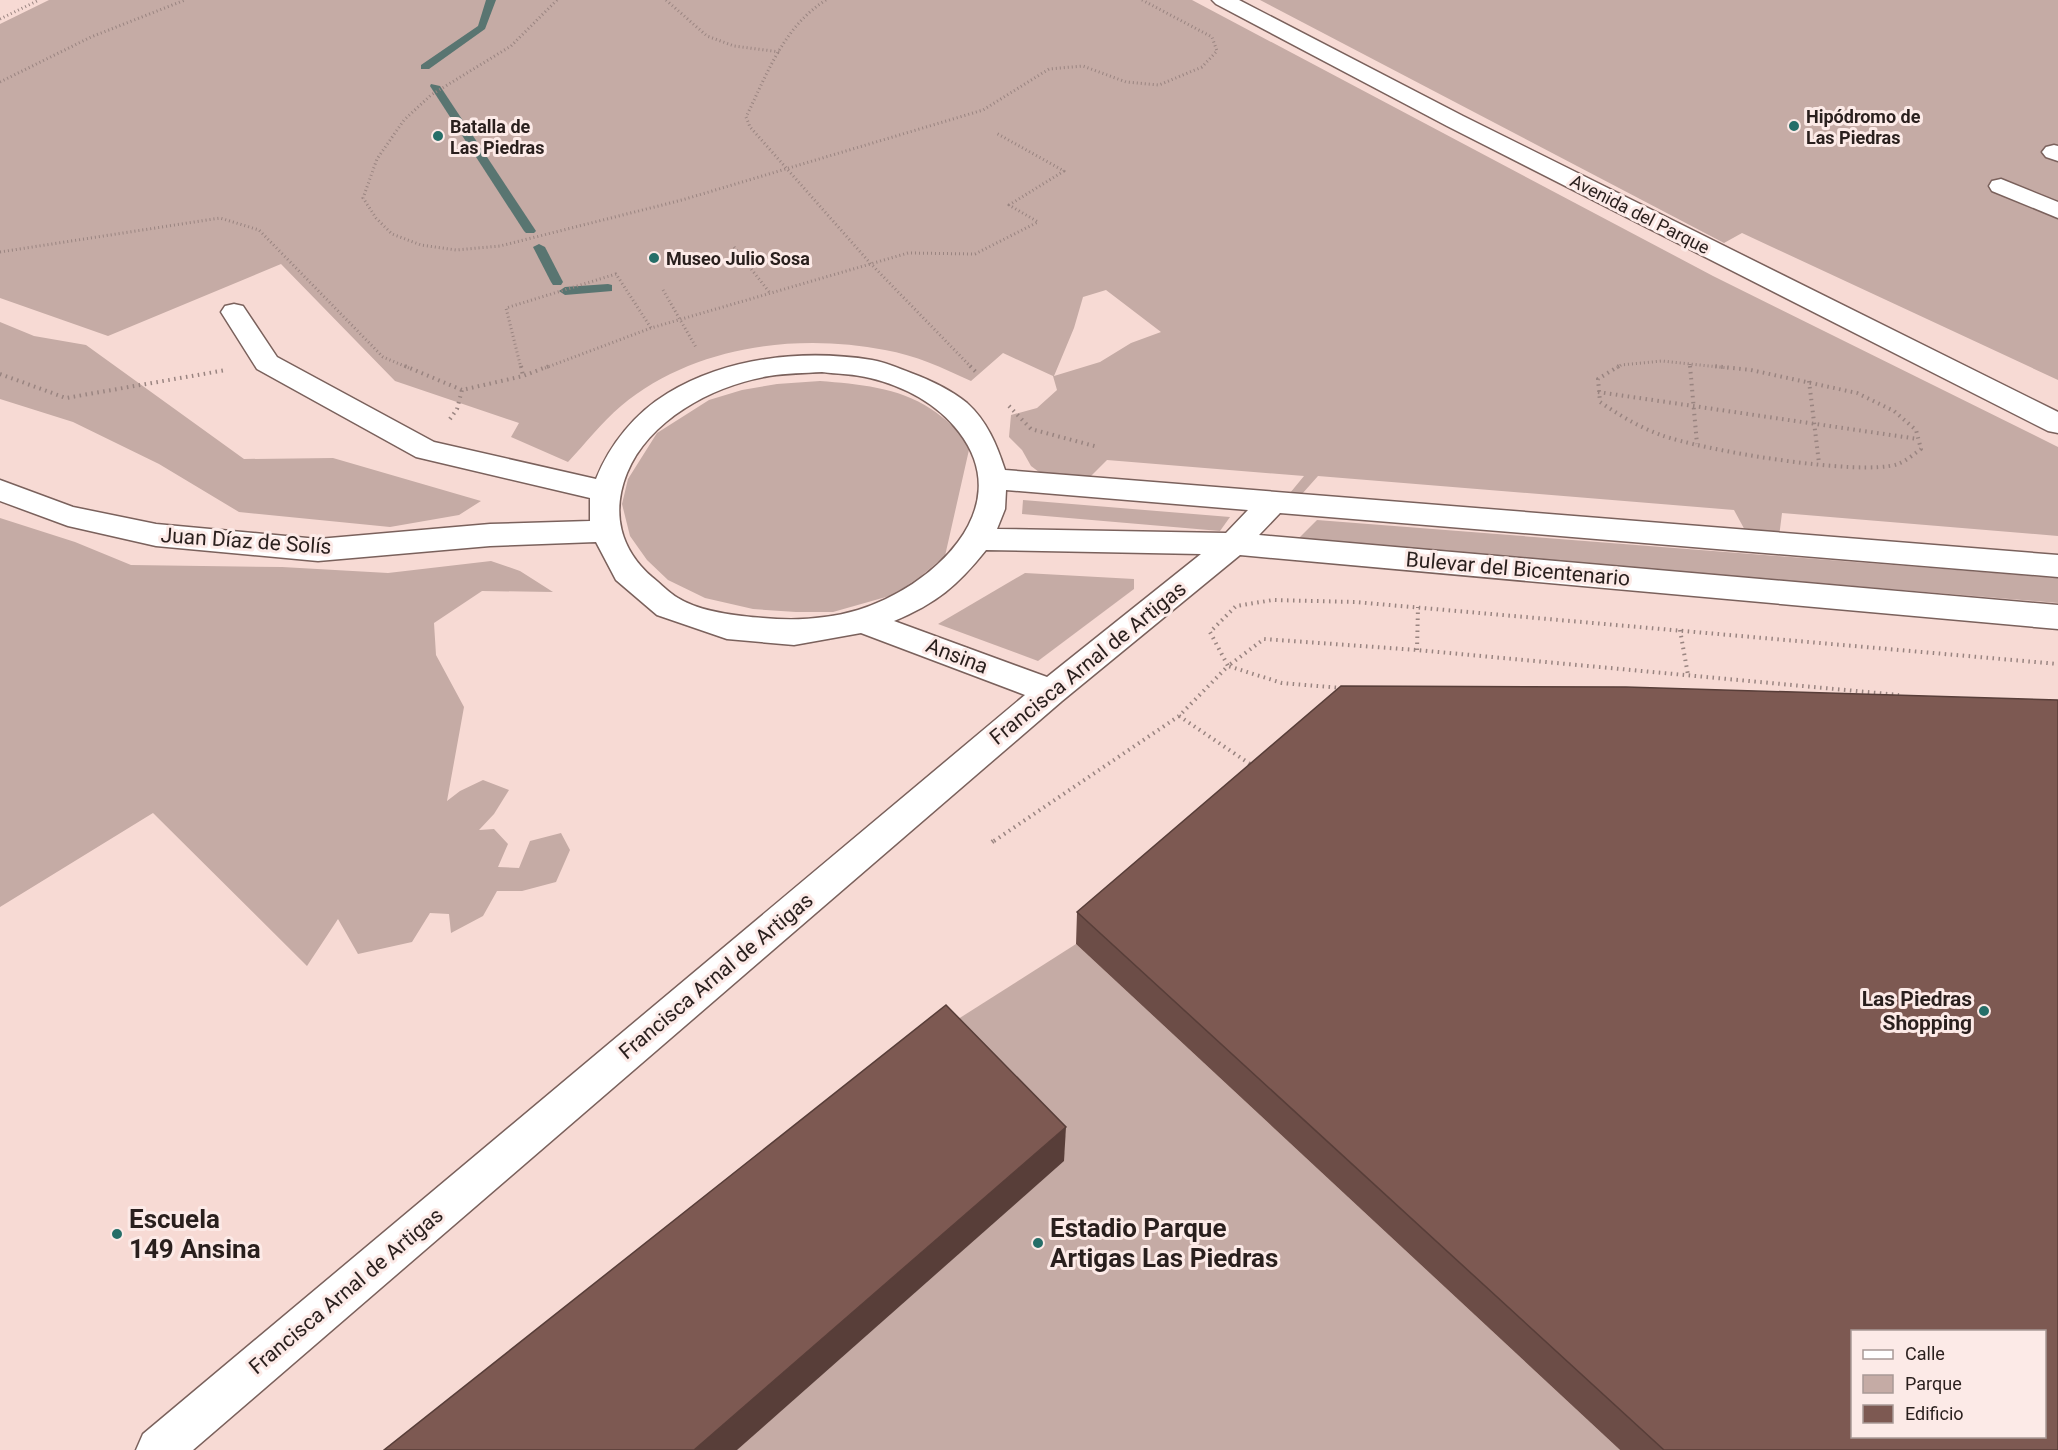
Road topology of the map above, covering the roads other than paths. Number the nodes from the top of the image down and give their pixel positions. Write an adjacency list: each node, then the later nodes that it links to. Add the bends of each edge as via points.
1 (1223, 0): 5 (street, Avenida del Parque)
2 (2001, 186): 3 (street)
3 (2058, 211)
4 (234, 312): 8 (street, via 267,363 426,450)
5 (2058, 424)
6 (993, 479): 8 (street, via 982,442 957,410 920,386 873,369 822,363 769,367 717,380 677,400 644,426 619,457); 9 (street); 11 (street, via 990,509)
7 (0, 490): 10 (street, Juan Díaz de Solís, via 68,516 156,535 318,550 490,535)
8 (605, 490): 10 (street)
9 (1273, 502): 12 (street, Francisca Arnal de Artigas); 13 (street)
10 (605, 531): 15 (street, via 627,572 668,606 727,627 794,633)
11 (978, 540): 12 (street, Bulevar del Bicentenario); 15 (street, via 951,572 911,601)
12 (1234, 544): 14 (street, Bulevar del Bicentenario); 16 (street, Francisca Arnal de Artigas)
13 (2058, 566)
14 (2058, 617)
15 (862, 621): 16 (street, Ansina)
16 (1051, 692): 17 (street, Francisca Arnal de Artigas)
17 (159, 1450)

